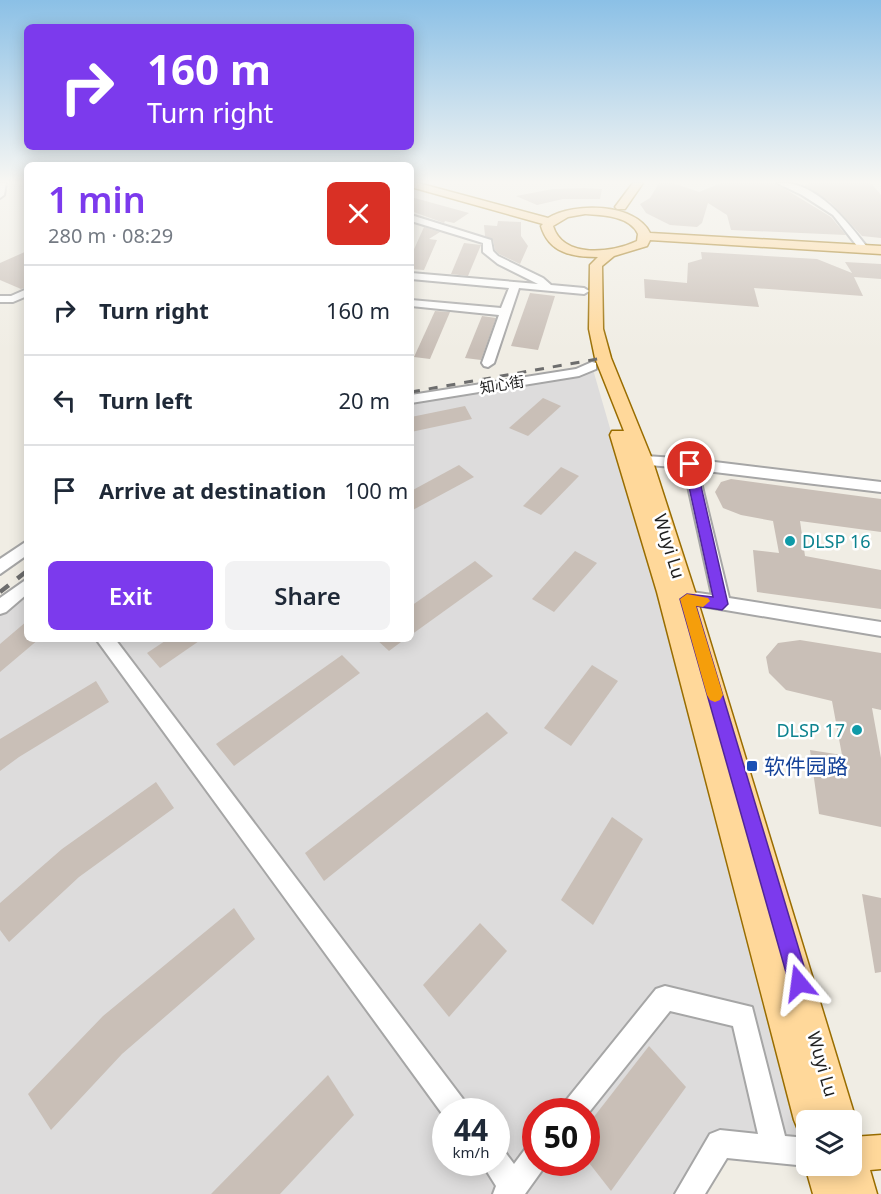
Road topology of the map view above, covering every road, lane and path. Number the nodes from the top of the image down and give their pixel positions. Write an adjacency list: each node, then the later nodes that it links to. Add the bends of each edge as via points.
1 (481, 239): 12 (street, via 488,242 488,252 496,261 538,278)
2 (551, 239): 8 (main road)
3 (645, 239): 9 (main road, via 635,248)
4 (692, 239): 6 (main road)
5 (856, 239): 6 (street)
6 (864, 249): 7 (main road)
7 (881, 250)
8 (581, 253): 9 (main road); 13 (main road, Wuyi Lu, via 585,258)
9 (609, 255): 21 (main road, Wuyi Lu, via 596,265 596,329)
10 (414, 276): 11 (street)
11 (515, 284): 12 (street); 17 (street)
12 (549, 288): 13 (street)
13 (584, 291): 19 (main road, Wuyi Lu, via 583,329)
14 (24, 293): 15 (street)
15 (0, 299)
16 (414, 303): 17 (street)
17 (506, 312): 18 (street)
18 (488, 363)
19 (592, 366): 20 (street, 知心街, via 579,372); 21 (main road, Wuyi Lu)
20 (414, 399)
21 (636, 460): 22 (street); 27 (main road, Wuyi Lu)
22 (690, 464): 23 (street); 28 (street)
23 (881, 487)
24 (24, 549): 25 (street)
25 (0, 568)
26 (24, 587): 29 (street)
27 (677, 596): 28 (street); 34 (main road, Wuyi Lu); 35 (main road, Wuyi Lu)
28 (722, 604): 30 (street)
29 (0, 607)
30 (881, 628)
31 (107, 642): 32 (street)
32 (447, 1098)
33 (584, 1098): 36 (street, via 664,998 743,1016)
34 (808, 1110)
35 (836, 1110)
36 (775, 1150): 37 (street); 45 (street, via 720,1144)
37 (796, 1151)
38 (881, 1152): 39 (main road)
39 (862, 1153)
40 (522, 1175): 44 (street)
41 (502, 1176): 44 (street)
42 (826, 1176): 46 (main road)
43 (854, 1176): 47 (main road)
44 (510, 1190)
45 (689, 1194)
46 (831, 1194)
47 (859, 1194)

